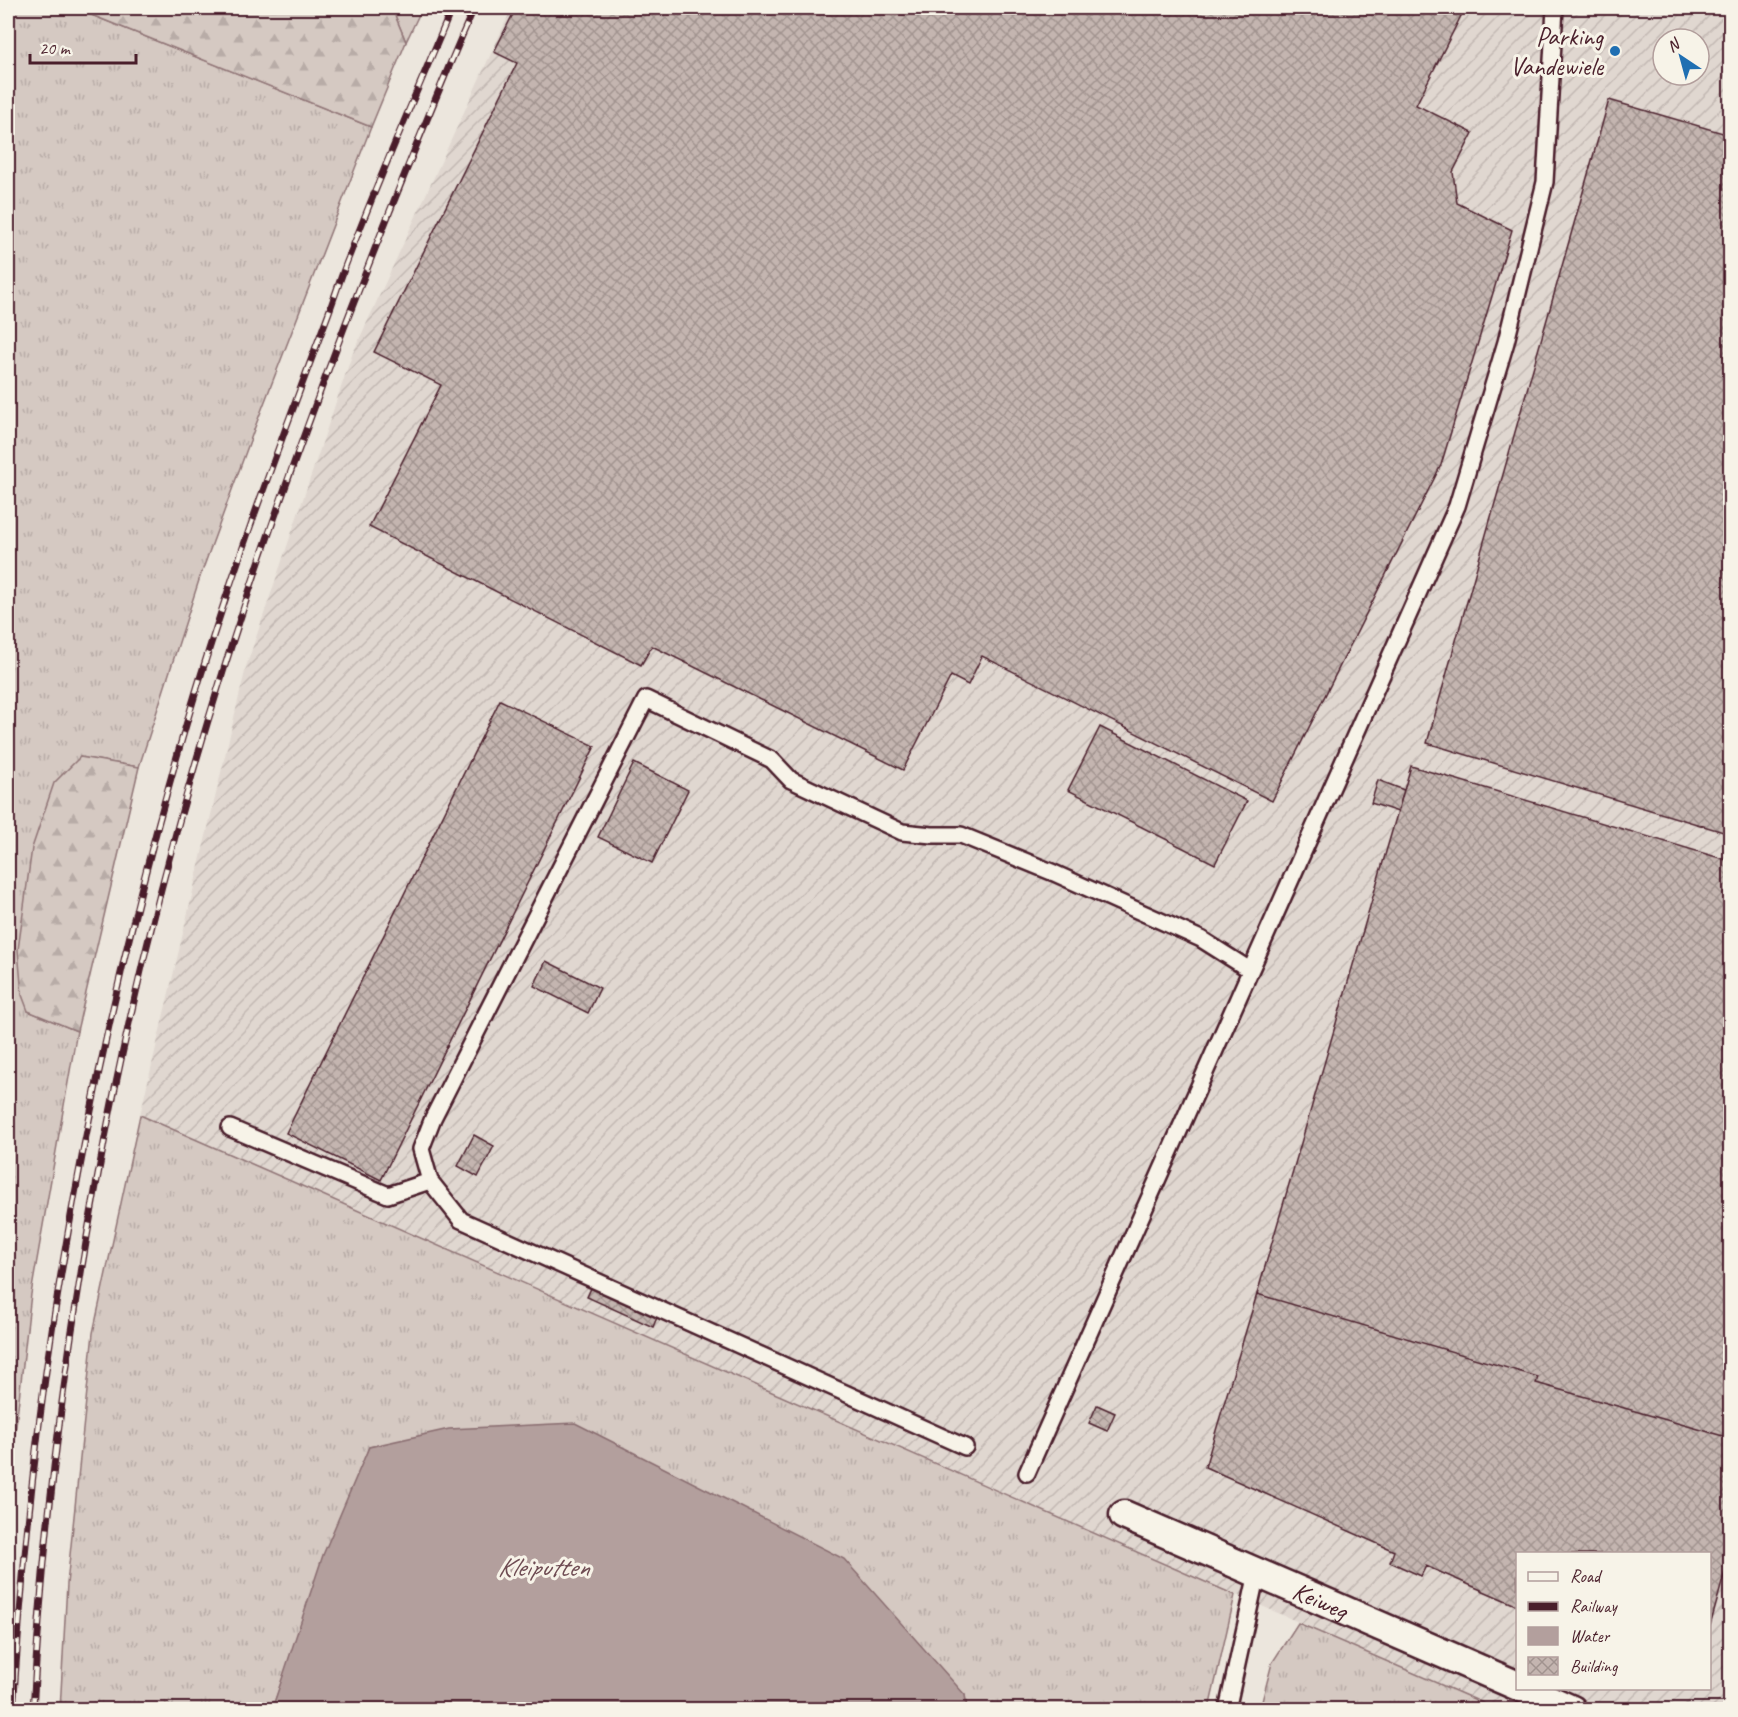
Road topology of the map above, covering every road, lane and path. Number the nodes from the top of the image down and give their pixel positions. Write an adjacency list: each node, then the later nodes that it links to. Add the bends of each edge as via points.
1 (1555, 8): 2 (lane, via 1545,182 1506,342 1457,506)
2 (1250, 970): 4 (lane, via 1201,939 961,835 902,832 791,780 772,760 646,699 433,1118 422,1149); 6 (lane)
3 (230, 1128): 4 (lane, via 388,1195)
4 (430, 1181): 5 (lane, via 461,1220)
5 (965, 1447)
6 (1027, 1473)
7 (1124, 1515): 8 (street, Keiweg)
8 (1257, 1573): 9 (street, Keiweg); 11 (lane)
9 (1516, 1685)
10 (1525, 1690): 12 (street)
11 (1227, 1710)
12 (1572, 1710)

